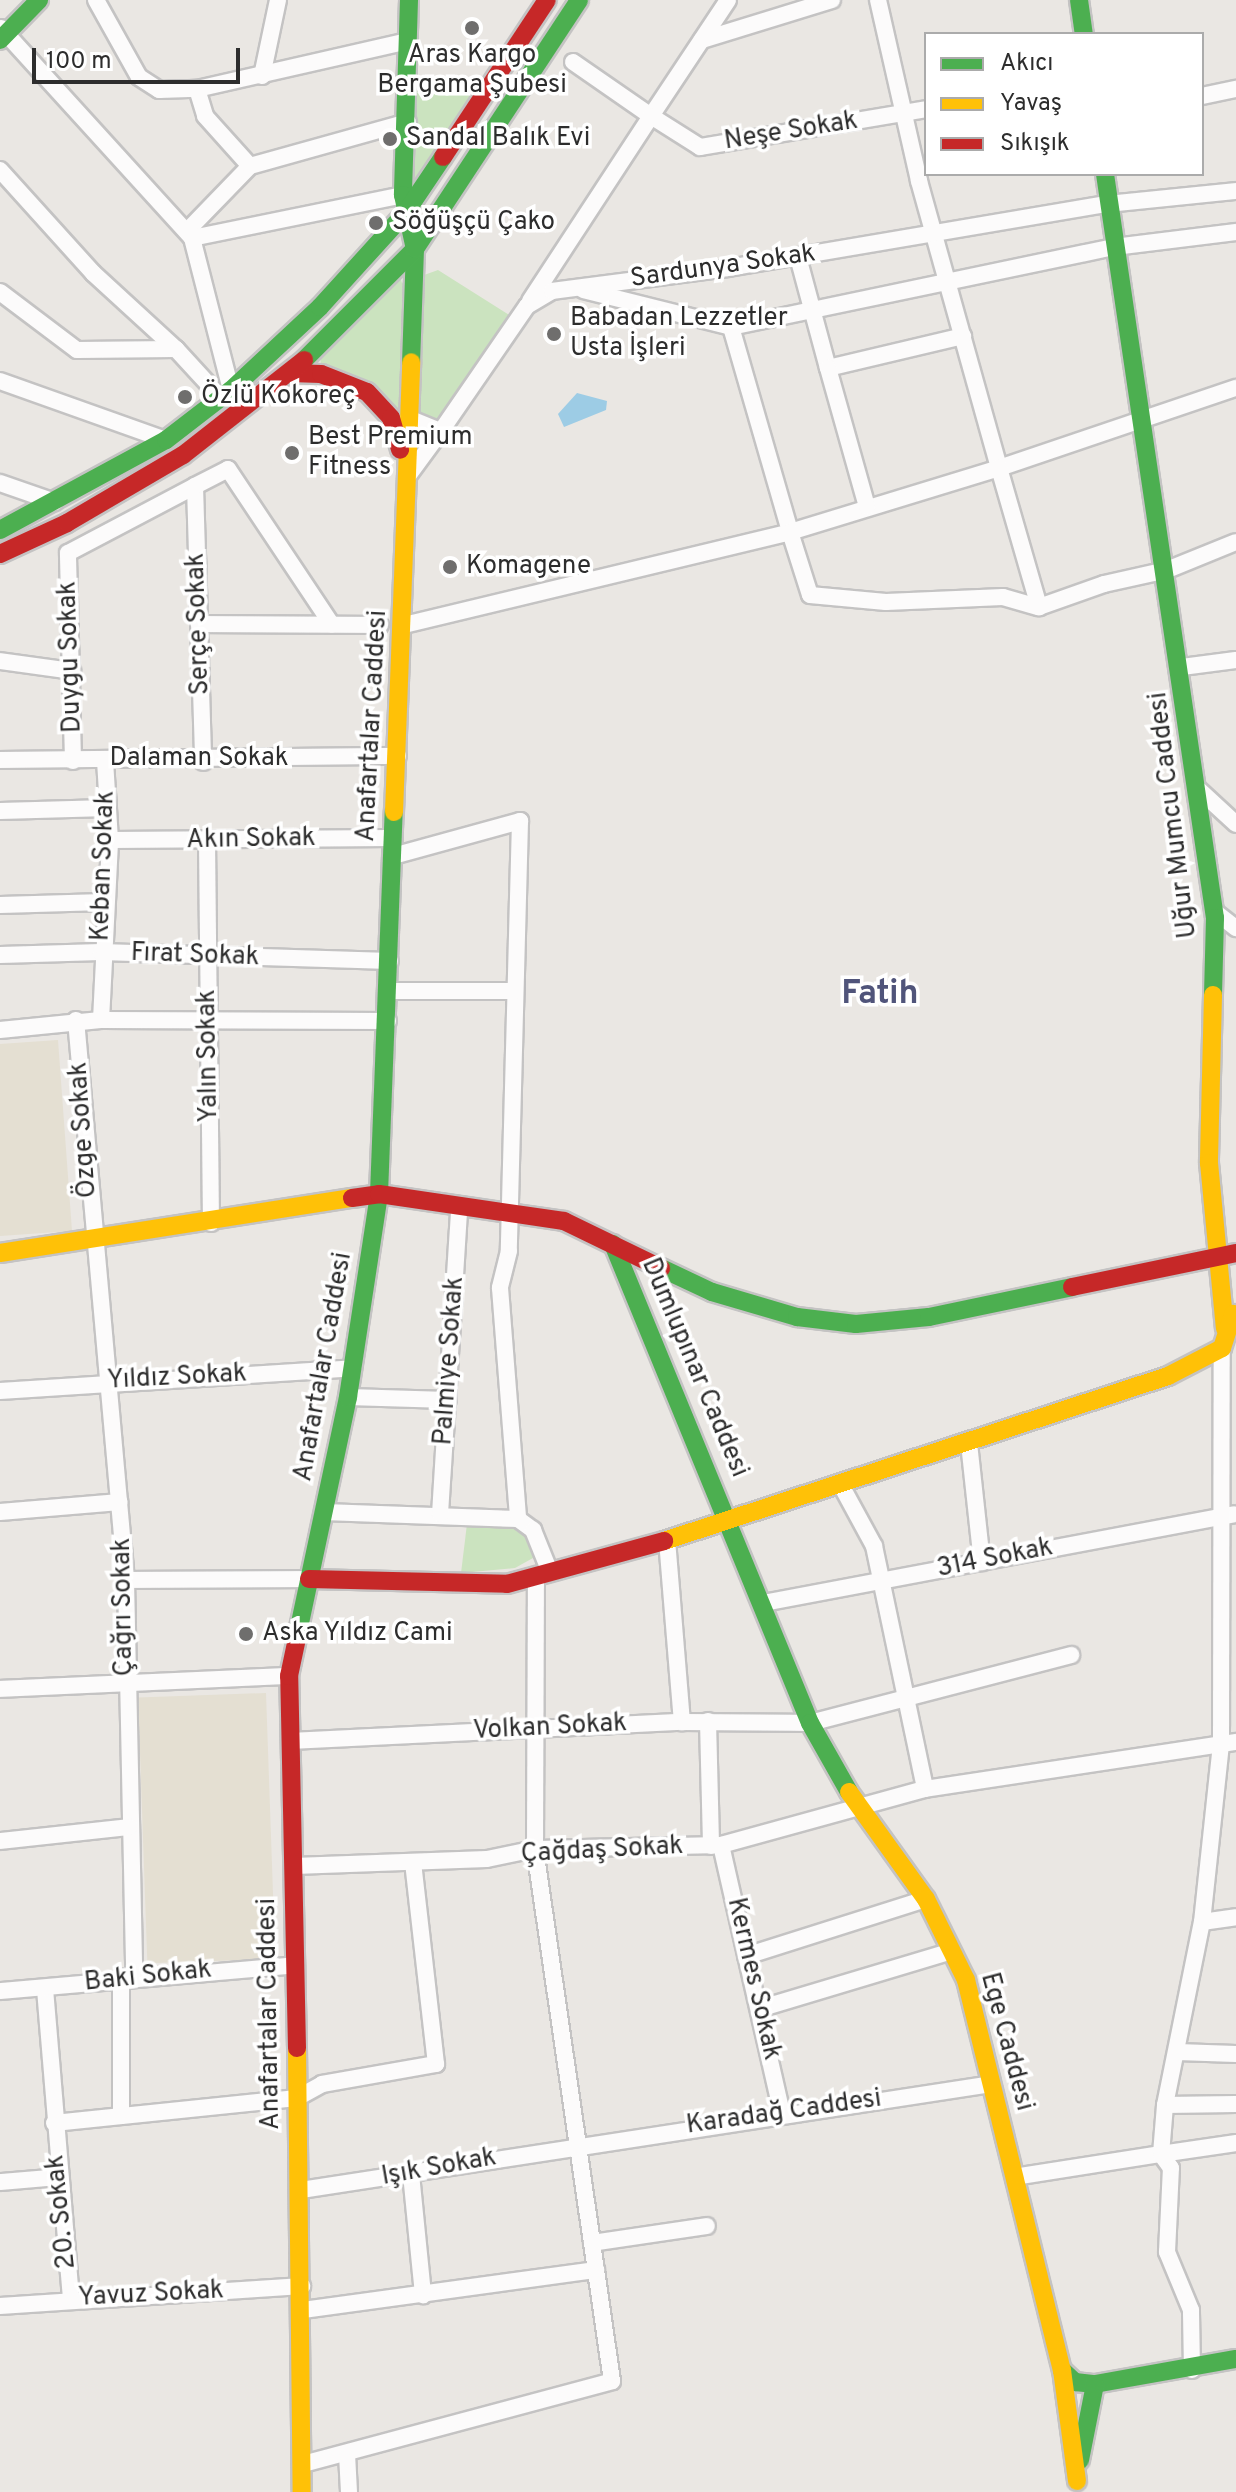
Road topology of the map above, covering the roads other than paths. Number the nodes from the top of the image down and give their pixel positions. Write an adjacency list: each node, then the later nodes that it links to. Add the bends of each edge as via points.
1 (39, 0): 12 (street)
2 (96, 0): 17 (street, via 139,77 159,90)
3 (278, 0): 16 (street)
4 (409, 0): 14 (street)
5 (547, 0): 28 (street)
6 (579, 0): 35 (street)
7 (728, 0): 13 (street)
8 (832, 0): 13 (street)
9 (878, 0): 21 (street)
10 (1079, 0): 11 (street)
11 (1084, 32)
12 (3, 33): 32 (street)
13 (702, 40): 22 (street)
14 (409, 41): 16 (street); 23 (street)
15 (573, 62): 22 (street, Neşe Sokak)
16 (262, 76): 17 (street)
17 (197, 89): 24 (street, via 205,116)
18 (1236, 89): 19 (street)
19 (1204, 96)
20 (924, 109): 21 (street, Neşe Sokak)
21 (903, 113): 22 (street, Neşe Sokak, via 700,147); 31 (street)
22 (651, 116): 41 (street)
23 (408, 122): 24 (street); 28 (street)
24 (250, 166): 32 (street)
25 (0, 170): 46 (street, via 93,273)
26 (1105, 176): 29 (street, Uğur Mumcu Caddesi)
27 (1236, 191): 29 (street, Sardunya Sokak)
28 (404, 203): 32 (street); 33 (street); 35 (street)
29 (1108, 204): 31 (street, Sardunya Sokak); 34 (street, Uğur Mumcu Caddesi)
30 (1236, 232): 34 (street)
31 (934, 233): 36 (street, Sardunya Sokak); 38 (street)
32 (189, 235): 51 (street)
33 (385, 236): 37 (street); 51 (street, via 320,307)
34 (1114, 247): 38 (street); 53 (street, Uğur Mumcu Caddesi)
35 (415, 249): 37 (street); 43 (street, Anafartalar Caddesi)
36 (798, 257): 39 (street, Sardunya Sokak); 42 (street)
37 (398, 269): 43 (street); 48 (street)
38 (949, 283): 42 (street); 45 (street)
39 (573, 287): 41 (street, Sardunya Sokak, via 552,291); 44 (street)
40 (0, 292): 46 (street, via 77,350)
41 (527, 306): 54 (street, Sardunya Sokak)
42 (811, 310): 44 (street); 47 (street)
43 (408, 315): 52 (street, Anafartalar Caddesi)
44 (731, 327): 63 (street)
45 (963, 336): 47 (street); 56 (street)
46 (176, 349): 51 (street)
47 (828, 368): 61 (street)
48 (290, 373): 57 (street, via 321,374 367,392 391,418); 65 (street, via 183,455 67,523)
49 (0, 381): 55 (street)
50 (1236, 388): 53 (street)
51 (226, 394): 55 (street)
52 (408, 418): 54 (street); 57 (street, Anafartalar Caddesi)
53 (1144, 422): 56 (street); 66 (street, Uğur Mumcu Caddesi)
54 (441, 431): 57 (street, Sardunya Sokak)
55 (166, 440): 60 (street)
56 (999, 468): 61 (street); 67 (street)
57 (408, 476): 71 (street, Anafartalar Caddesi)
58 (0, 483): 60 (street)
59 (195, 486): 68 (street, Serçe Sokak); 69 (street, via 228,469); 75 (street, Duygu Sokak, via 68,553)
60 (58, 502): 62 (street)
61 (867, 507): 63 (street)
62 (0, 530)
63 (790, 532): 67 (street, via 810,595 886,602 1003,597); 71 (street)
64 (1236, 542): 66 (street)
65 (0, 554)
66 (1167, 570): 67 (street, via 1104,584); 74 (street, Uğur Mumcu Caddesi)
67 (1039, 607)
68 (199, 624): 69 (street); 80 (street, Serçe Sokak)
69 (332, 625): 70 (street)
70 (380, 625)
71 (404, 625): 76 (street, Anafartalar Caddesi)
72 (1236, 660): 74 (street)
73 (0, 661): 75 (street)
74 (1182, 667): 81 (street, Uğur Mumcu Caddesi)
75 (72, 671): 79 (street, Duygu Sokak)
76 (398, 756): 80 (street, Dalaman Sokak); 87 (street, Anafartalar Caddesi)
77 (0, 760): 79 (street, Dalaman Sokak)
78 (105, 760): 79 (street, Dalaman Sokak); 80 (street, Dalaman Sokak); 82 (street, Keban Sokak)
79 (73, 761)
80 (203, 762)
81 (1197, 788): 84 (street); 90 (street, Uğur Mumcu Caddesi)
82 (108, 808): 83 (street); 85 (street, Keban Sokak)
83 (0, 811)
84 (1236, 824)
85 (110, 840): 86 (street, Akın Sokak); 88 (street, Keban Sokak)
86 (207, 841): 87 (street, Akın Sokak); 94 (street, Yalın Sokak)
87 (393, 847): 95 (street, Anafartalar Caddesi); 97 (street, Akın Sokak, via 520,821)
88 (104, 902): 89 (street); 92 (street, Keban Sokak)
89 (0, 905)
90 (1214, 911): 91 (street); 111 (street, Uğur Mumcu Caddesi, via 1217,964 1209,1163)
91 (1236, 928)
92 (101, 952): 93 (street, Fırat Sokak); 94 (street, Fırat Sokak); 99 (street, Keban Sokak)
93 (0, 955)
94 (208, 958): 95 (street, Fırat Sokak); 100 (street, Yalın Sokak)
95 (390, 961): 96 (street, Anafartalar Caddesi)
96 (389, 991): 97 (street); 101 (street, Anafartalar Caddesi)
97 (515, 991): 105 (street)
98 (76, 1020): 99 (street); 102 (street); 107 (street, Özge Sokak)
99 (101, 1020): 100 (street)
100 (208, 1020): 101 (street); 106 (street, Yalın Sokak)
101 (388, 1021): 103 (street, Anafartalar Caddesi)
102 (0, 1030)
103 (379, 1194): 104 (street, Dumlupınar Caddesi); 106 (street, Dumlupınar Caddesi); 115 (street, Anafartalar Caddesi)
104 (459, 1208): 105 (street, Dumlupınar Caddesi); 119 (street, Palmiye Sokak)
105 (510, 1214): 108 (street, Dumlupınar Caddesi, via 564,1221); 127 (street, via 500,1288)
106 (211, 1223): 107 (street, Dumlupınar Caddesi)
107 (92, 1239): 109 (street, Dumlupınar Caddesi); 116 (street, Çağrı Sokak)
108 (613, 1244): 111 (street, via 758,1308 822,1323 856,1324 929,1317); 128 (street, Dumlupınar Caddesi)
109 (0, 1253)
110 (1236, 1253): 111 (street)
111 (1217, 1260): 113 (street, Uğur Mumcu Caddesi)
112 (1236, 1309): 113 (street)
113 (1225, 1328): 114 (street)
114 (1222, 1348): 120 (street, via 1168,1376); 126 (street)
115 (353, 1368): 116 (street, Yıldız Sokak); 118 (street, Anafartalar Caddesi)
116 (109, 1381): 117 (street, Yıldız Sokak); 122 (street, Çağrı Sokak)
117 (0, 1391)
118 (348, 1397): 119 (street); 124 (street, Anafartalar Caddesi)
119 (448, 1400): 125 (street, Palmiye Sokak)
120 (969, 1443): 121 (street); 130 (street)
121 (842, 1487): 128 (street); 134 (street, via 874,1546)
122 (120, 1502): 123 (street); 133 (street, Çağrı Sokak)
123 (0, 1512)
124 (324, 1512): 125 (street); 132 (street, Anafartalar Caddesi)
125 (440, 1514): 127 (street)
126 (1231, 1514): 130 (street, 314 Sokak); 146 (street)
127 (518, 1519): 131 (street, via 533,1530)
128 (730, 1523): 129 (street); 135 (street, Ege Caddesi)
129 (667, 1540): 131 (street); 142 (street)
130 (982, 1562): 134 (street, 314 Sokak)
131 (543, 1575): 132 (street, via 507,1584); 144 (street)
132 (309, 1579): 133 (street); 137 (street, Anafartalar Caddesi)
133 (126, 1580): 138 (street, Çağrı Sokak)
134 (881, 1581): 135 (street, 314 Sokak); 140 (street)
135 (764, 1603): 143 (street, Ege Caddesi)
136 (1071, 1655): 140 (street, Volkan Sokak)
137 (289, 1676): 138 (street); 145 (street, Anafartalar Caddesi)
138 (125, 1681): 139 (street); 149 (street, Çağrı Sokak)
139 (0, 1689)
140 (910, 1701): 143 (street, Volkan Sokak); 147 (street)
141 (708, 1721): 142 (street, Volkan Sokak); 143 (street, Volkan Sokak); 151 (street, Kermes Sokak)
142 (682, 1722): 144 (street, Volkan Sokak)
143 (810, 1723): 148 (street, Ege Caddesi)
144 (536, 1728): 145 (street, Volkan Sokak); 152 (street)
145 (290, 1741): 154 (street, Anafartalar Caddesi)
146 (1229, 1743): 147 (street, Çağdaş Sokak); 157 (street)
147 (925, 1789): 148 (street, Çağdaş Sokak)
148 (858, 1808): 151 (street, Çağdaş Sokak); 155 (street, Ege Caddesi)
149 (129, 1827): 150 (street); 161 (street, Çağrı Sokak)
150 (0, 1841)
151 (716, 1845): 152 (street, Çağdaş Sokak); 159 (street, Kermes Sokak)
152 (535, 1849): 153 (street, Çağdaş Sokak, via 487,1859); 175 (street)
153 (413, 1863): 154 (street, Çağdaş Sokak); 168 (street, via 436,2064 322,2084)
154 (294, 1866): 160 (street, Anafartalar Caddesi)
155 (926, 1899): 158 (street, Ege Caddesi); 159 (street)
156 (1236, 1917): 157 (street)
157 (1202, 1922): 165 (street)
158 (952, 1951): 164 (street); 167 (street, Ege Caddesi, via 966,1980)
159 (746, 1956): 164 (street, Kermes Sokak)
160 (296, 1965): 161 (street, Baki Sokak); 168 (street, Anafartalar Caddesi)
161 (128, 1976): 162 (street, Baki Sokak); 172 (street, Çağrı Sokak)
162 (45, 1989): 163 (street, Baki Sokak); 173 (street, 20. Sokak)
163 (0, 1991)
164 (762, 2008): 171 (street, Kermes Sokak)
165 (1177, 2052): 166 (street); 170 (street)
166 (1236, 2054)
167 (991, 2084): 171 (street, Karadağ Caddesi); 179 (street, Ege Caddesi)
168 (297, 2098): 172 (street); 181 (street, Anafartalar Caddesi)
169 (1236, 2104): 170 (street)
170 (1165, 2105): 176 (street)
171 (782, 2113): 175 (street, Karadağ Caddesi)
172 (121, 2116): 173 (street)
173 (54, 2123): 178 (street, 20. Sokak)
174 (1236, 2143): 176 (street)
175 (577, 2145): 177 (street, Işık Sokak); 183 (street)
176 (1161, 2154): 179 (street); 192 (street, via 1171,2168 1167,2252 1172,2275 1191,2310)
177 (411, 2174): 181 (street, Işık Sokak); 186 (street)
178 (59, 2177): 180 (street); 187 (street, 20. Sokak)
179 (1014, 2177): 191 (street, Ege Caddesi)
180 (0, 2182)
181 (301, 2190): 185 (street, Anafartalar Caddesi)
182 (707, 2226): 183 (street)
183 (592, 2243): 184 (street)
184 (596, 2270): 186 (street); 194 (street, via 612,2381)
185 (302, 2286): 187 (street, Yavuz Sokak); 189 (street, Anafartalar Caddesi)
186 (423, 2295): 189 (street)
187 (71, 2300): 188 (street, Yavuz Sokak)
188 (0, 2306)
189 (303, 2310): 195 (street, Anafartalar Caddesi)
190 (1236, 2359): 192 (street)
191 (1062, 2370): 193 (street, via 1075,2382); 196 (street, Ege Caddesi)
192 (1192, 2370): 193 (street)
193 (1095, 2384): 196 (street, Ege Caddesi)
194 (347, 2454): 195 (street); 198 (street)
195 (303, 2464): 197 (street, Anafartalar Caddesi)
196 (1075, 2486)
197 (302, 2492)
198 (349, 2492)

